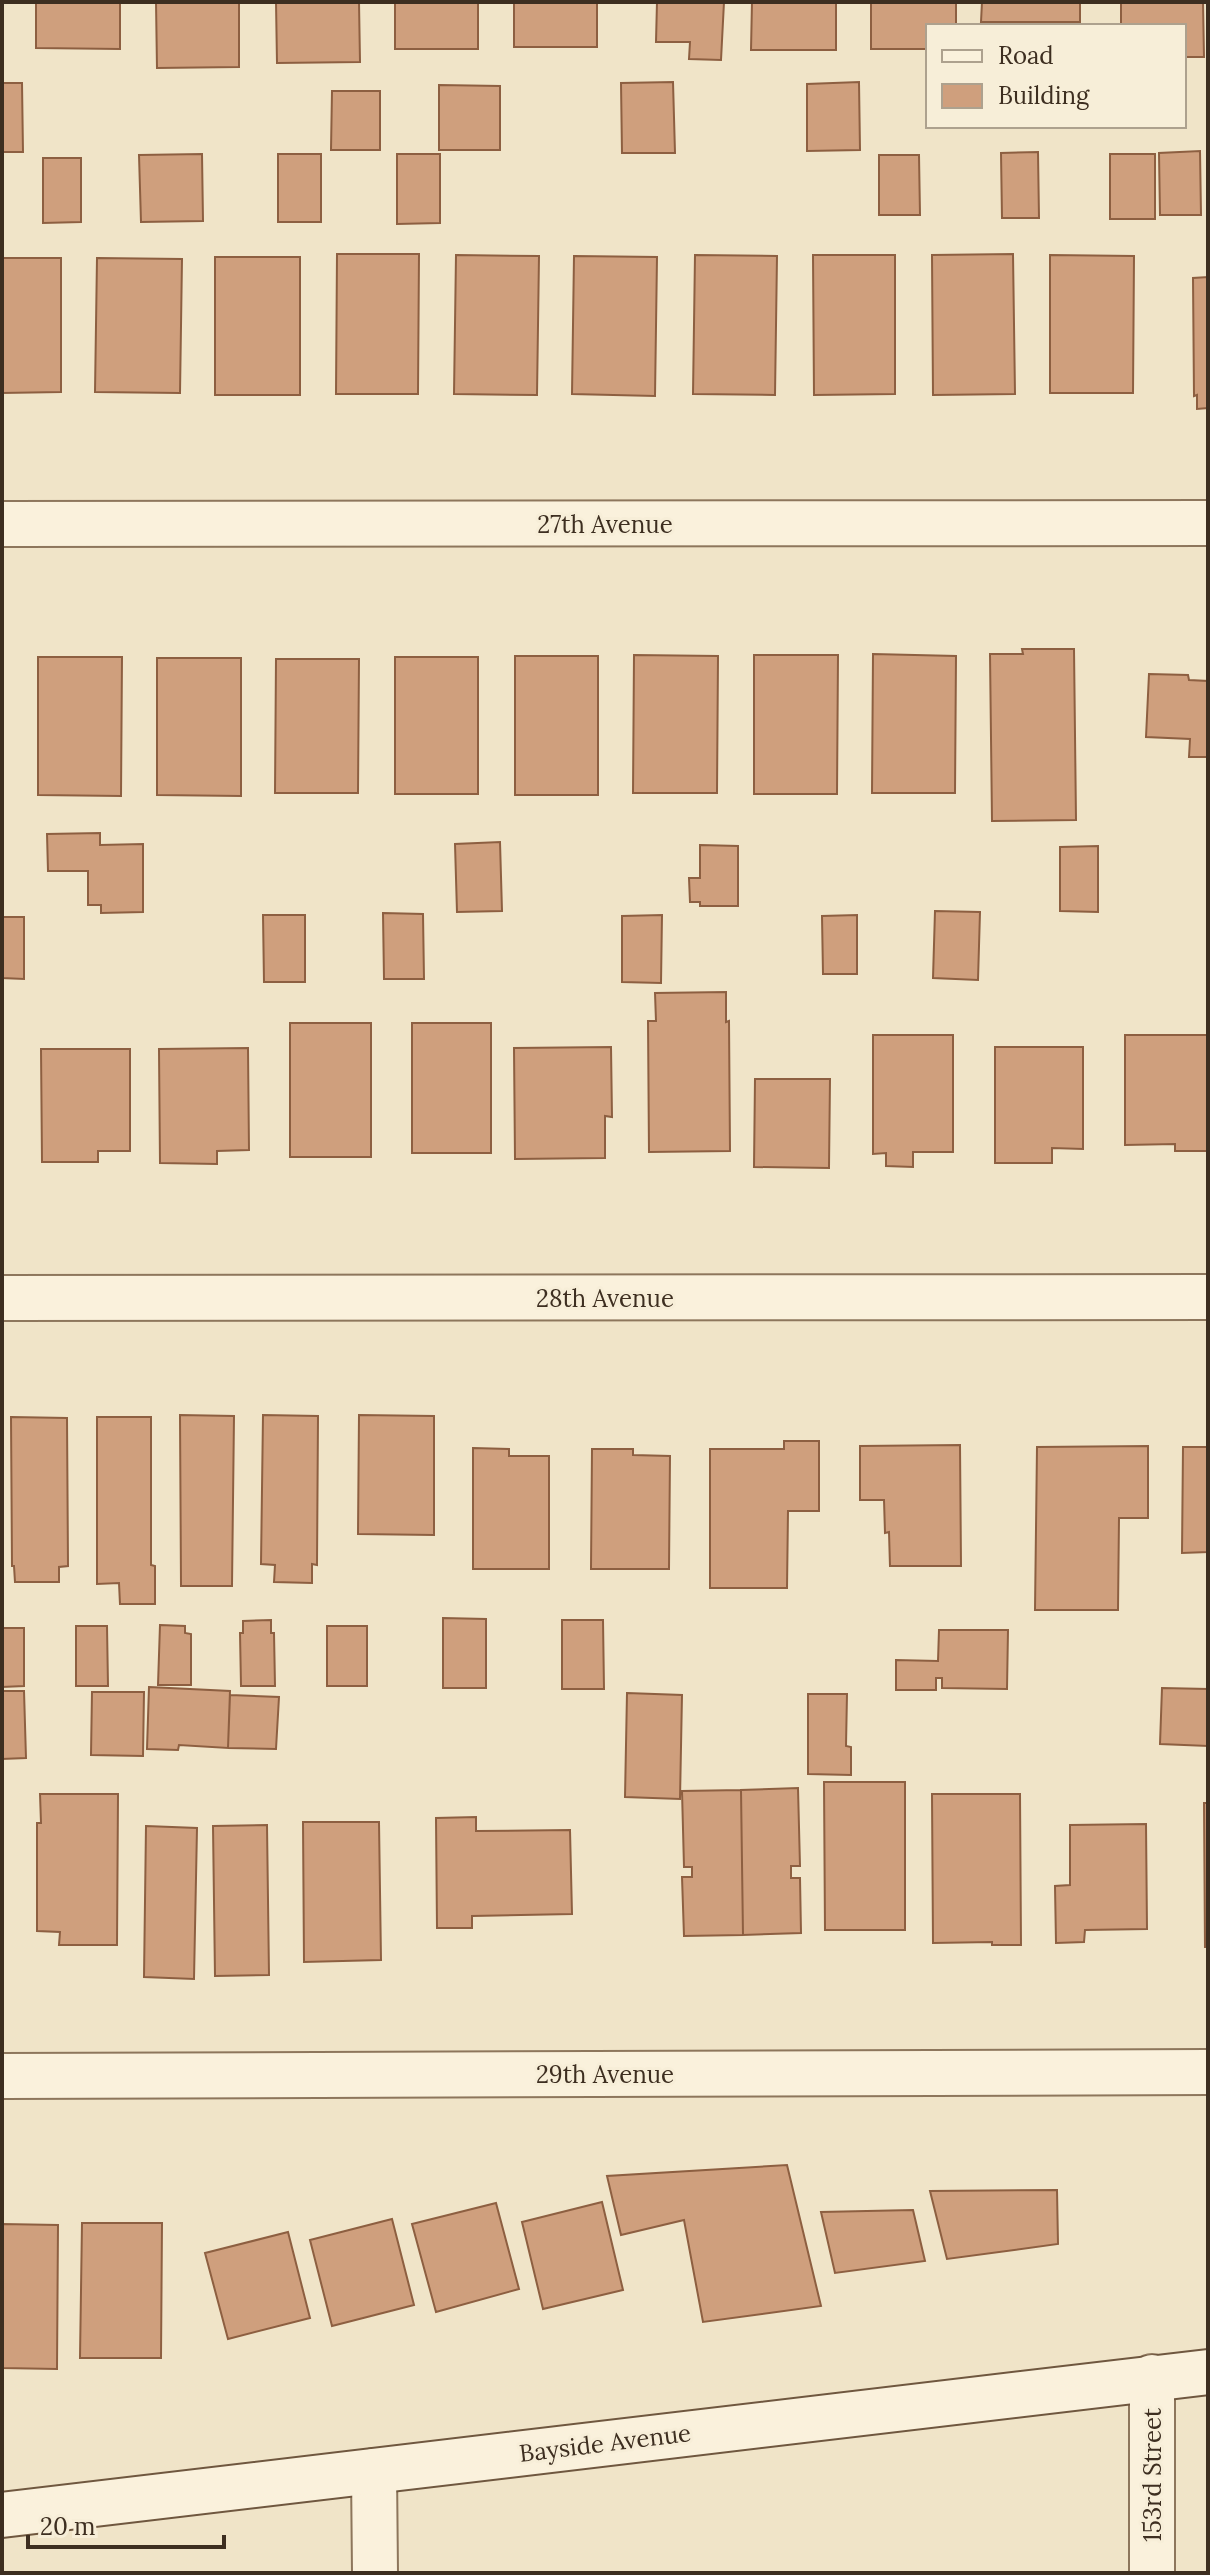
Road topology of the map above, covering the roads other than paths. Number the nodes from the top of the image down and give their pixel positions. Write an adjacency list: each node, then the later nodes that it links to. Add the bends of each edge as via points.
1 (1208, 523): 2 (street, 27th Avenue)
2 (2, 524)
3 (1208, 1297): 4 (street, 28th Avenue)
4 (2, 1298)
5 (1208, 2072): 6 (street, 29th Avenue)
6 (2, 2076)
7 (1208, 2372): 8 (street, Bayside Avenue)
8 (1152, 2377): 9 (street, Bayside Avenue); 12 (street, 153rd Street)
9 (374, 2471): 10 (street, Bayside Avenue); 11 (street)
10 (2, 2515)
11 (375, 2573)
12 (1152, 2573)

